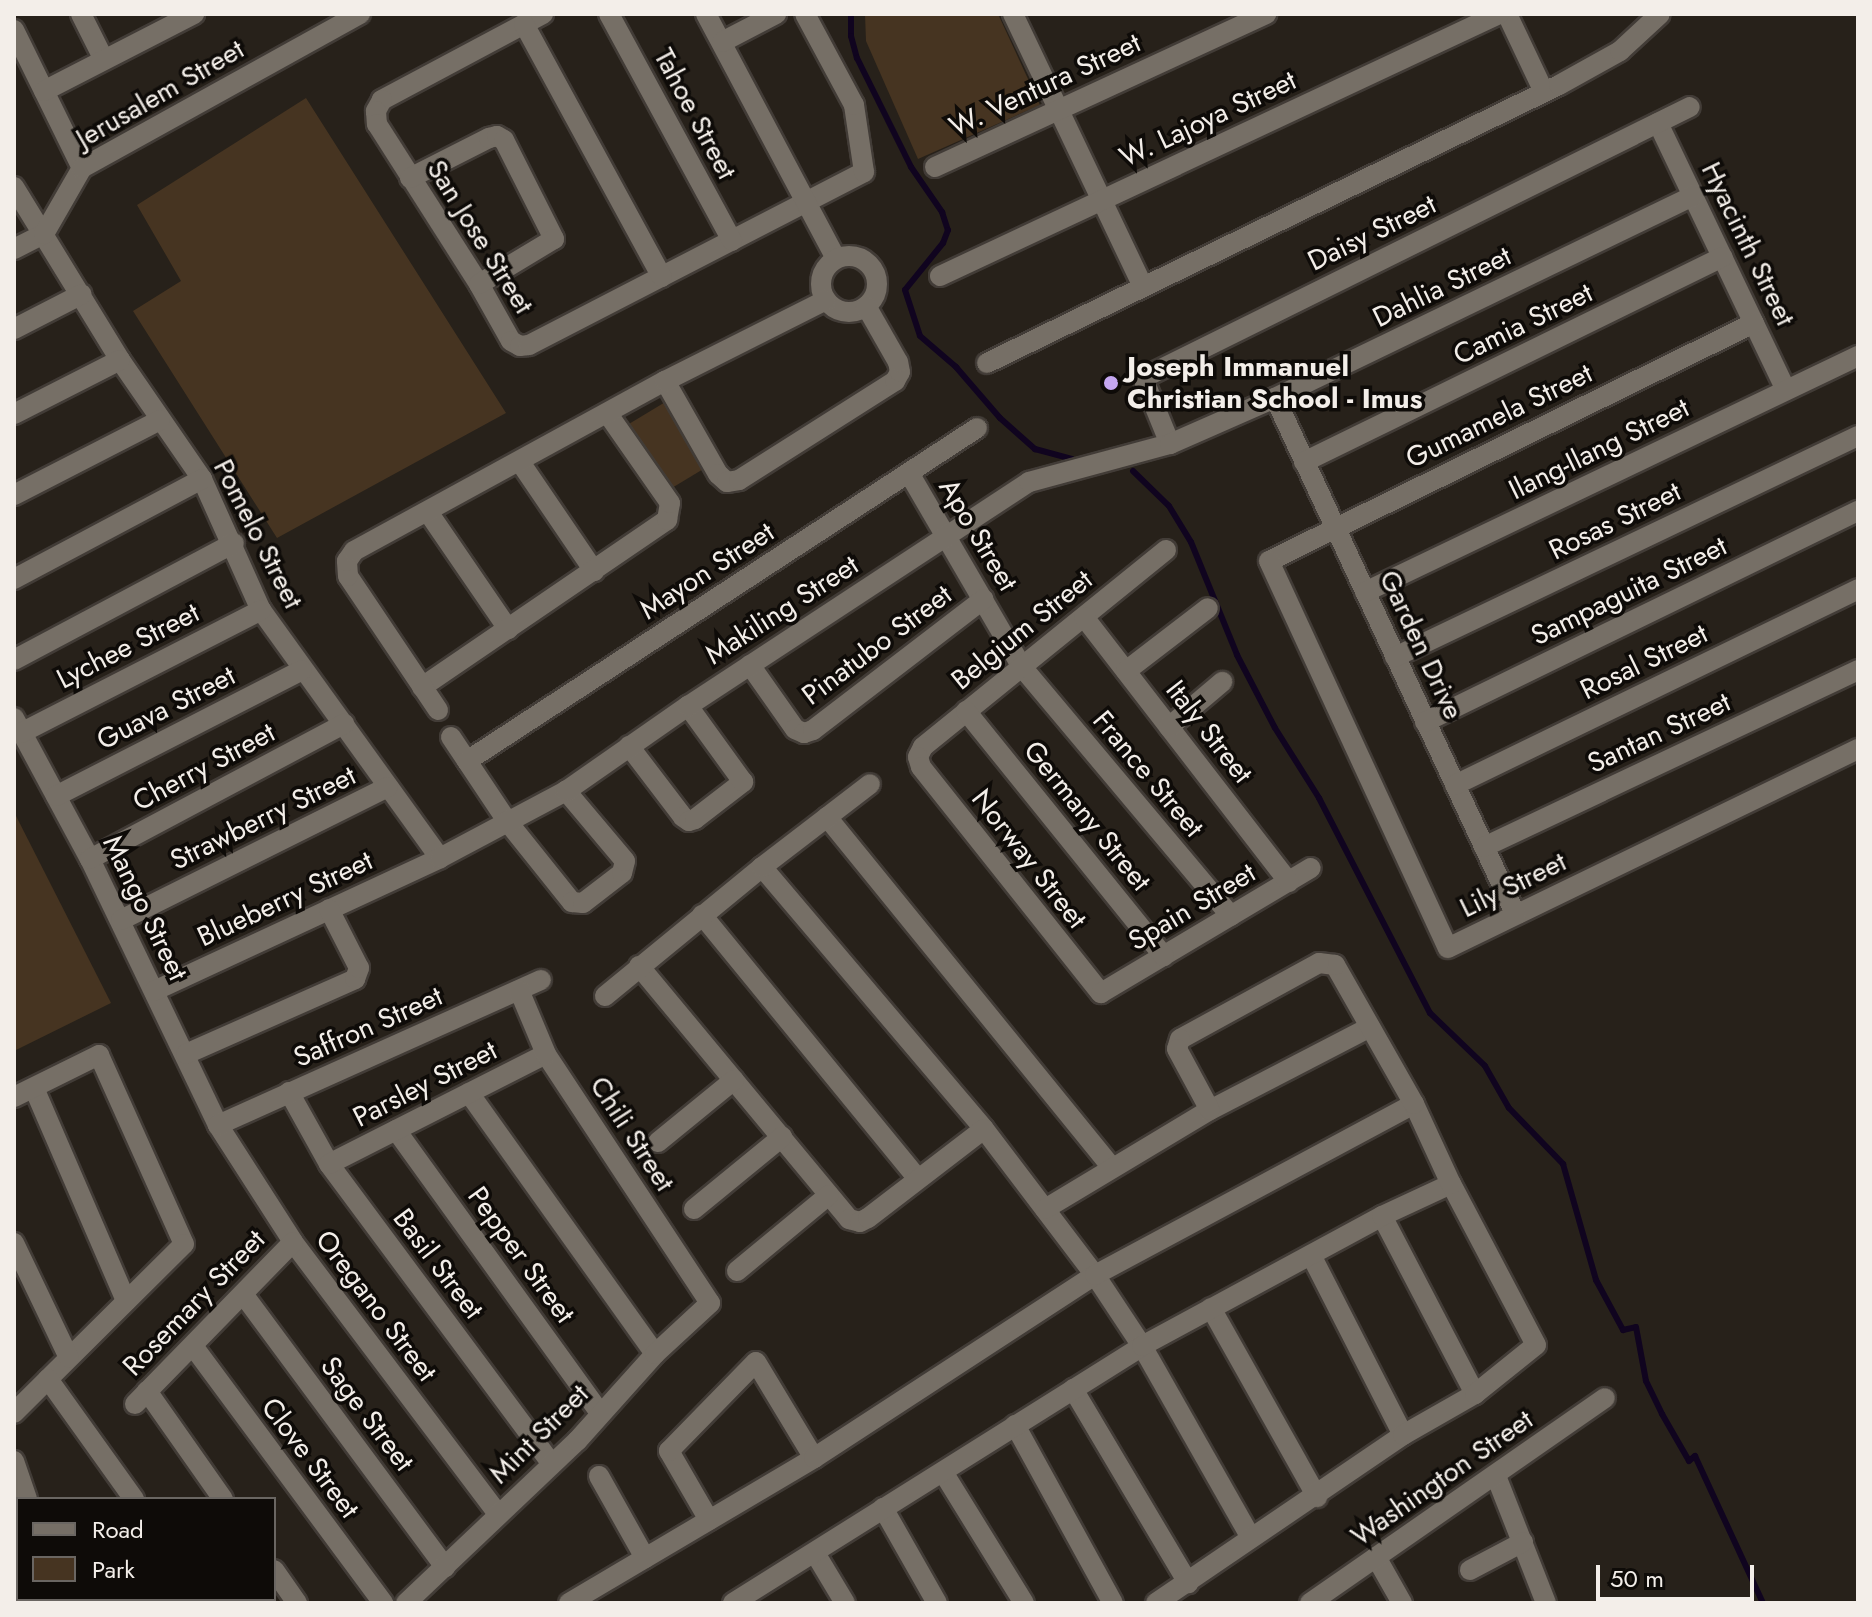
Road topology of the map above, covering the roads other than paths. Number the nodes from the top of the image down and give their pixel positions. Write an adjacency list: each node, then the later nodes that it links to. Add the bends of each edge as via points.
1 (81, 14): 19 (street)
2 (194, 14): 15 (street)
3 (360, 14): 14 (street, Jerusalem Street)
4 (543, 14): 16 (street, San Jose Street)
5 (609, 14): 33 (street, Tahoe Street)
6 (706, 14): 18 (street)
7 (776, 14): 18 (street)
8 (805, 14): 31 (street, San Jose Street, via 854,105 864,172)
9 (1266, 14): 23 (street, W. Ventura Street)
10 (1499, 14): 30 (street, W. Lajoya Street)
11 (1507, 14): 21 (street)
12 (1660, 14): 21 (street, via 1620,51)
13 (1015, 15): 23 (street)
14 (332, 20): 26 (street, Jerusalem Street)
15 (163, 21): 19 (street)
16 (524, 24): 27 (street, San Jose Street, via 382,100 377,124); 38 (street)
17 (14, 30): 20 (street)
18 (722, 42): 31 (street)
19 (104, 60): 20 (street)
20 (44, 91): 26 (street)
21 (1544, 92): 40 (street)
22 (1690, 107): 24 (street, Daisy Street)
23 (1059, 109): 25 (street, W. Ventura Street); 30 (street)
24 (1658, 123): 29 (street, Hyacinth Street); 57 (street, Daisy Street, via 1143,378)
25 (935, 167)
26 (82, 168): 32 (street, Jerusalem Street)
27 (410, 178): 39 (street, San Jose Street); 39 (street, via 489,138 504,140 554,239)
28 (14, 187): 32 (street, Pomelo Street)
29 (1693, 196): 35 (street, Hyacinth Street); 51 (street, Dahlia Street)
30 (1101, 200): 37 (street, W. Lajoya Street); 40 (street)
31 (808, 201): 33 (street, San Jose Street); 36 (street)
32 (44, 234): 34 (street); 41 (street, Pomelo Street)
33 (732, 241): 38 (street, San Jose Street)
34 (14, 249)
35 (1723, 257): 44 (street, Hyacinth Street); 59 (street, Camia Street)
36 (836, 259): 42 (street, via 825,270 821,285); 43 (street, via 850,256 873,269 878,282)
37 (940, 276)
38 (662, 277): 39 (street, San Jose Street, via 520,346 511,341)
39 (479, 284)
40 (1143, 287): 48 (street)
41 (82, 294): 45 (street); 47 (street, Pomelo Street)
42 (826, 300): 43 (street, via 837,310 852,312); 49 (street)
43 (866, 306): 49 (street, via 898,362 895,381 739,480 727,482 718,474)
44 (1754, 323): 50 (street, Hyacinth Street); 65 (street, Gumamela Street)
45 (14, 329)
46 (1858, 356): 50 (street, Ilang-Ilang Street)
47 (120, 360): 52 (street); 54 (street, Pomelo Street)
48 (987, 363)
49 (665, 381): 53 (street)
50 (1786, 390): 73 (street, Ilang-Ilang Street)
51 (1275, 398): 57 (street, Dahlia Street); 59 (street, Garden Drive)
52 (14, 414)
53 (608, 414): 58 (street); 70 (street, via 671,511 667,520)
54 (160, 420): 61 (street, Pomelo Street); 62 (street)
55 (977, 428): 60 (street, Mayon Street)
56 (1858, 436): 79 (street, Rosas Street)
57 (1170, 444): 66 (street, Makiling Street, via 1029,482)
58 (520, 462): 64 (street); 70 (street)
59 (1304, 462): 65 (street, Garden Drive)
60 (909, 473): 66 (street, Apo Street); 99 (street, Mayon Street)
61 (202, 479): 67 (street, Pomelo Street); 71 (street)
62 (14, 495)
63 (1858, 511): 91 (street, Sampaguita Street)
64 (428, 512): 78 (street); 87 (street, via 354,551 347,561 348,576)
65 (1335, 528): 69 (street, Gumamela Street); 73 (street, Garden Drive)
66 (945, 537): 74 (street, Apo Street); 81 (street, Makiling Street)
67 (234, 543): 76 (street, Pomelo Street); 80 (street)
68 (1166, 550): 77 (street, Belgium Street)
69 (1269, 561): 115 (street, Lily Street, via 1448,948)
70 (594, 571): 78 (street)
71 (14, 579)
72 (1858, 589): 101 (street, Rosal Street)
73 (1365, 592): 79 (street, Garden Drive)
74 (984, 599): 81 (street, Pinatubo Street, via 804,733 795,729); 82 (street, Apo Street)
75 (1208, 608): 85 (street)
76 (261, 610): 83 (street, Pomelo Street); 93 (street, Lychee Street)
77 (1084, 617): 82 (street, Belgium Street); 85 (street, Italy Street)
78 (508, 629): 87 (street)
79 (1395, 657): 91 (street, Garden Drive)
80 (14, 660)
81 (750, 665): 88 (street, Makiling Street)
82 (1022, 667): 90 (street, Belgium Street); 116 (street, France Street)
83 (302, 670): 92 (street, Pomelo Street); 104 (street, Guava Street)
84 (1858, 670): 107 (street, Santan Street)
85 (1126, 671): 94 (street, Italy Street)
86 (1222, 682): 94 (street)
87 (422, 687): 89 (street)
88 (688, 706): 96 (street, Makiling Street); 96 (street, via 743,782 689,821)
89 (438, 710)
90 (966, 711): 98 (street, Belgium Street); 118 (street, Germany Street)
91 (1425, 722): 101 (street, Garden Drive)
92 (344, 724): 102 (street, Pomelo Street); 109 (street, Cherry Street)
93 (18, 725): 104 (street, Mango Street)
94 (1169, 727): 112 (street, Italy Street)
95 (451, 737): 99 (street)
96 (629, 746): 103 (street, Makiling Street)
97 (1858, 749): 115 (street, Lily Street)
98 (918, 757): 123 (street, Norway Street)
99 (467, 761): 106 (street)
100 (870, 784): 105 (street)
101 (1455, 785): 107 (street, Garden Drive)
102 (388, 787): 108 (street, Pomelo Street); 117 (street, Strawberry Street)
103 (566, 791): 106 (street, Makiling Street); 106 (street, via 625,861 625,868 583,903 572,902)
104 (56, 796): 109 (street, Mango Street)
105 (827, 817): 110 (street); 141 (street)
106 (507, 821): 108 (street, Makiling Street)
107 (1484, 847): 115 (street, Garden Drive)
108 (440, 858): 113 (street, Blueberry Street)
109 (90, 859): 117 (street, Mango Street)
110 (762, 867): 114 (street); 136 (street)
111 (1311, 868): 112 (street, Spain Street)
112 (1289, 882): 116 (street, Spain Street)
113 (329, 909): 122 (street, Blueberry Street); 126 (street, via 359,975)
114 (702, 915): 119 (street); 142 (street)
115 (1516, 915)
116 (1231, 916): 118 (street, Spain Street)
117 (121, 920): 122 (street, Mango Street)
118 (1164, 956): 123 (street, Spain Street)
119 (639, 966): 124 (street); 128 (street)
120 (541, 980): 121 (street, Saffron Street)
121 (519, 990): 127 (street, Chili Street); 130 (street, Saffron Street)
122 (154, 991): 126 (street, Mango Street)
123 (1101, 993)
124 (605, 996)
125 (1370, 1027): 133 (street); 134 (street); 134 (street, via 1335,965 1319,963 1180,1039 1177,1049)
126 (186, 1054): 135 (street, Mango Street)
127 (546, 1054): 131 (street, Parsley Street); 155 (street, Chili Street)
128 (734, 1080): 138 (street); 139 (street)
129 (34, 1088): 132 (street); 154 (street); 154 (street, via 99,1055 184,1244)
130 (289, 1092): 135 (street, Saffron Street); 140 (street, Basil Street)
131 (469, 1093): 137 (street, Parsley Street); 159 (street)
132 (14, 1097)
133 (1414, 1104): 143 (street); 152 (street)
134 (1210, 1110): 141 (street)
135 (218, 1125): 148 (street, Oregano Street)
136 (984, 1129): 142 (street); 146 (street)
137 (396, 1130): 140 (street, Parsley Street); 166 (street, Pepper Street)
138 (782, 1137): 144 (street); 145 (street)
139 (658, 1142)
140 (329, 1164): 171 (street, Basil Street)
141 (1112, 1168): 146 (street)
142 (918, 1179): 144 (street, via 860,1222 849,1219)
143 (1451, 1184): 147 (street); 163 (street, via 1536,1345)
144 (829, 1195): 151 (street)
145 (694, 1209)
146 (1045, 1209): 152 (street)
147 (1382, 1216): 150 (street); 163 (street)
148 (293, 1242): 153 (street, Rosemary Street); 180 (street, Oregano Street)
149 (14, 1243): 160 (street)
150 (1311, 1255): 156 (street); 168 (street)
151 (737, 1271)
152 (1095, 1275): 158 (street); 169 (street)
153 (243, 1294): 157 (street, Rosemary Street); 187 (street, Sage Street)
154 (126, 1301): 160 (street)
155 (710, 1303): 159 (street, Mint Street)
156 (1211, 1308): 158 (street); 178 (street)
157 (193, 1346): 177 (street, Rosemary Street, via 141,1398); 193 (street, Clove Street)
158 (1142, 1346): 162 (street); 182 (street)
159 (655, 1354): 166 (street, Mint Street)
160 (69, 1358): 161 (street)
161 (48, 1379): 165 (street); 176 (street)
162 (1073, 1389): 167 (street); 190 (street)
163 (1475, 1394): 168 (street)
164 (1605, 1398): 174 (street, Washington Street)
165 (14, 1413)
166 (600, 1413): 171 (street, Mint Street)
167 (1015, 1425): 172 (street); 200 (street)
168 (1403, 1435): 178 (street)
169 (814, 1458): 181 (street); 181 (street, via 756,1362 669,1451)
170 (14, 1461): 175 (street)
171 (551, 1463): 180 (street, Mint Street)
172 (943, 1472): 179 (street); 199 (street)
173 (599, 1476): 186 (street)
174 (1496, 1476): 183 (street); 185 (street, Washington Street)
175 (26, 1497)
176 (133, 1497)
177 (221, 1497)
178 (1317, 1497): 182 (street)
179 (883, 1508): 184 (street); 198 (street)
180 (498, 1514): 187 (street, Mint Street)
181 (709, 1520): 186 (street)
182 (1250, 1536): 190 (street)
183 (1523, 1542): 188 (street); 204 (street)
184 (815, 1553): 191 (street); 197 (street)
185 (1376, 1557): 202 (street, Washington Street); 203 (street)
186 (645, 1558): 195 (street)
187 (445, 1567): 194 (street, Mint Street)
188 (1470, 1570)
189 (276, 1573): 192 (street)
190 (1188, 1583): 201 (street)
191 (758, 1596): 196 (street)
192 (297, 1603)
193 (383, 1603)
194 (406, 1603)
195 (569, 1603)
196 (733, 1603)
197 (845, 1603)
198 (937, 1603)
199 (1024, 1603)
200 (1113, 1603)
201 (1156, 1603)
202 (1310, 1603)
203 (1402, 1603)
204 (1546, 1603)

